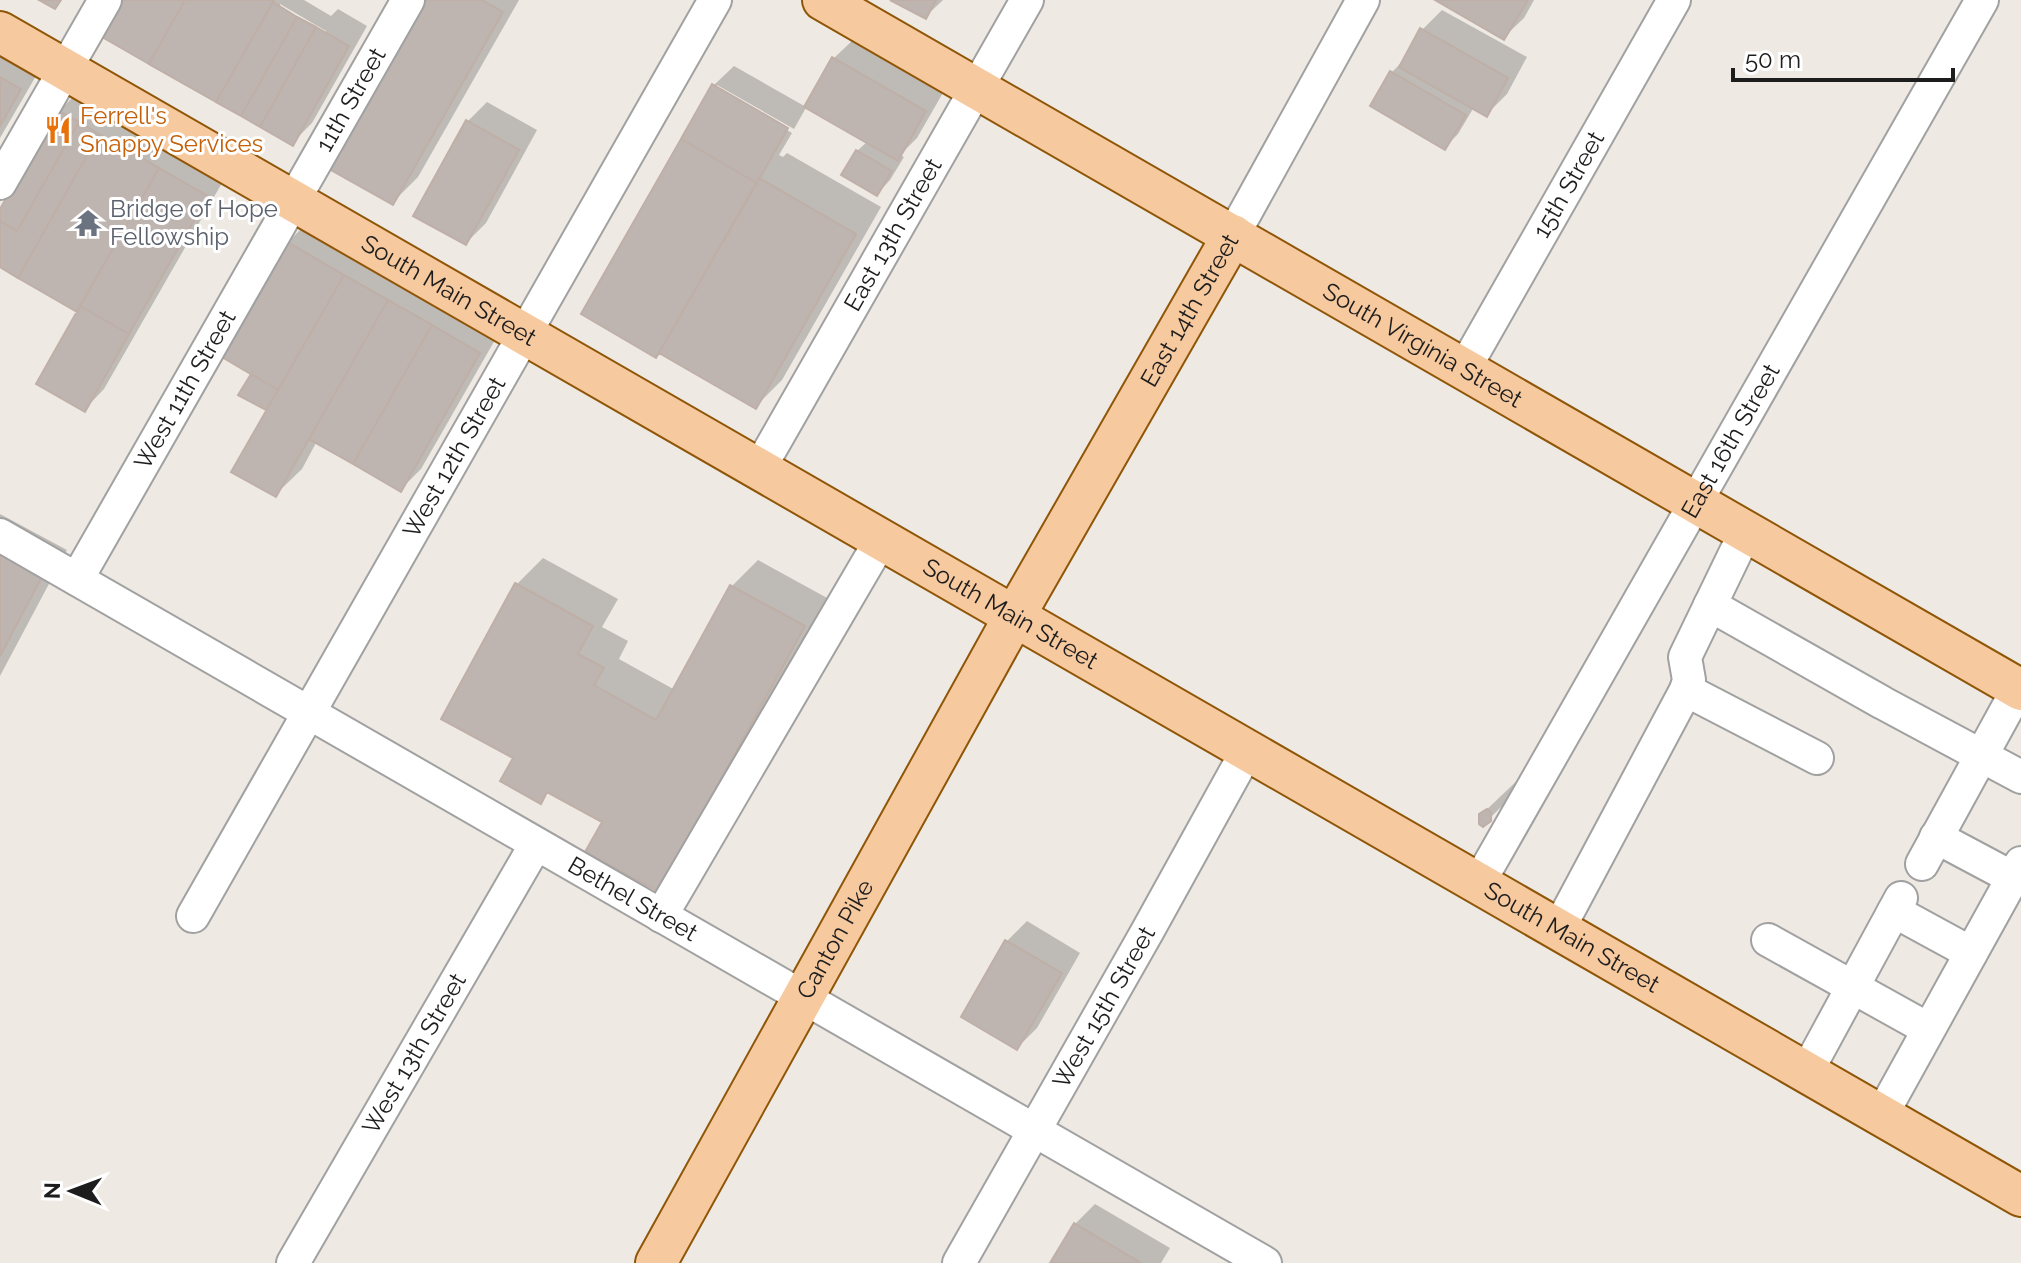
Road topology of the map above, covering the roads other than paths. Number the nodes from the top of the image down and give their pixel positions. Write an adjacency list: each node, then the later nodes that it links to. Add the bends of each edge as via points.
1 (105, 0): 10 (street)
2 (408, 0): 13 (street, 11th Street)
3 (715, 0): 15 (street, West 12th Street)
4 (823, 0): 11 (main road, South Virginia Street)
5 (1027, 0): 11 (street, East 13th Street)
6 (1363, 0): 14 (street, East 14th Street)
7 (1674, 0): 16 (street, 15th Street)
8 (1982, 0): 18 (street, East 16th Street)
9 (0, 32): 10 (main road, South Main Street)
10 (65, 69): 12 (street); 13 (main road, South Main Street)
11 (976, 88): 14 (main road, South Virginia Street); 17 (street, East 13th Street)
12 (0, 183)
13 (293, 201): 15 (main road, South Main Street); 22 (street, West 11th Street)
14 (1233, 235): 16 (main road, South Virginia Street); 24 (main road, East 14th Street)
15 (525, 334): 17 (main road, South Main Street); 27 (street, West 12th Street)
16 (1464, 369): 18 (main road, South Virginia Street)
17 (759, 469): 21 (main road, South Main Street)
18 (1696, 503): 19 (main road, South Virginia Street); 34 (street, East 16th Street)
19 (1746, 531): 23 (street); 25 (main road, South Virginia Street)
20 (0, 535): 22 (street, Bethel Street)
21 (881, 540): 24 (main road, South Main Street); 36 (street)
22 (77, 579): 27 (street, Bethel Street)
23 (1710, 605): 26 (street, via 1685,657); 29 (street)
24 (1014, 617): 28 (main road, South Main Street); 41 (main road, Canton Pike)
25 (2020, 689): 29 (street)
26 (1686, 690): 30 (street); 37 (street)
27 (309, 713): 32 (street, Bethel Street); 35 (street, West 12th Street)
28 (1247, 751): 34 (main road, South Main Street); 45 (street, West 15th Street)
29 (1982, 755): 31 (street); 33 (street, via 1929,851)
30 (1817, 758)
31 (2021, 777)
32 (536, 844): 36 (street, Bethel Street); 47 (street, West 13th Street)
33 (2017, 871): 39 (street)
34 (1478, 884): 37 (main road, South Main Street)
35 (193, 916)
36 (661, 916): 41 (street, Bethel Street)
37 (1558, 930): 43 (main road, South Main Street)
38 (1768, 940): 40 (street)
39 (1971, 953): 40 (street, via 1897,905); 42 (street)
40 (1853, 987): 42 (street); 43 (street)
41 (803, 997): 45 (street, Bethel Street); 48 (main road, Canton Pike)
42 (1928, 1029): 44 (street)
43 (1806, 1073): 44 (main road, South Main Street)
44 (1881, 1116): 46 (main road, South Main Street)
45 (1033, 1130): 49 (street, West 15th Street); 50 (street, Bethel Street)
46 (2021, 1196)
47 (293, 1263)
48 (656, 1263)
49 (959, 1263)
50 (1265, 1263)

